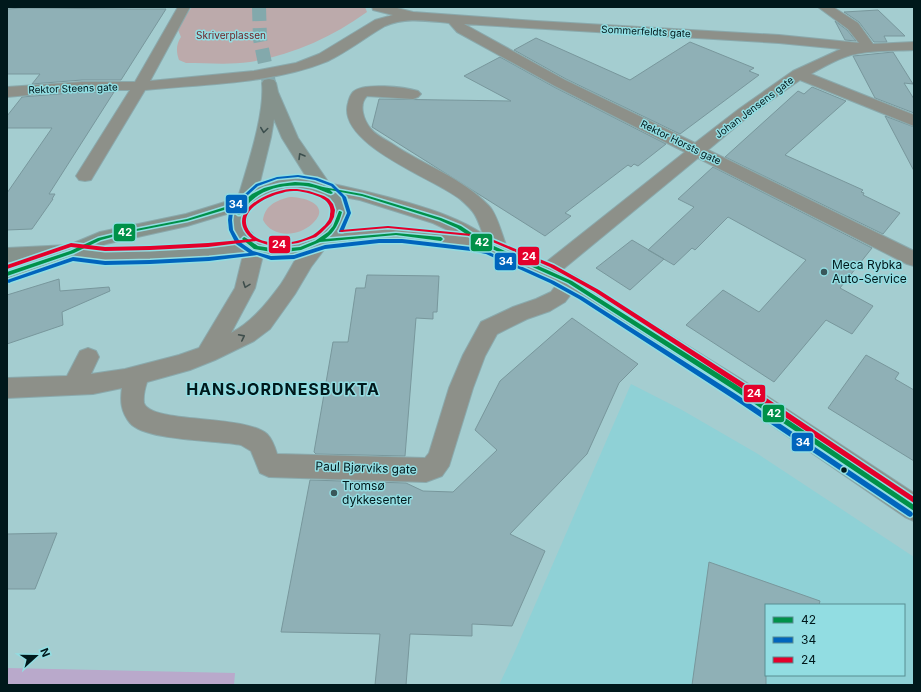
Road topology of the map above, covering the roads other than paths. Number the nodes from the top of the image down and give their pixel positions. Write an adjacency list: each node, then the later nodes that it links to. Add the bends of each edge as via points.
1 (184, 7): 9 (street)
2 (378, 7): 4 (street, Sommerfeldts gate)
3 (824, 7): 7 (street, via 853,26)
4 (413, 16): 5 (street, Sommerfeldts gate); 9 (street, Rektor Steens gate, via 380,23 324,57 300,66 254,75)
5 (454, 18): 7 (street, Sommerfeldts gate, via 779,39); 13 (street, Rektor Horsts gate, via 462,29 560,83)
6 (914, 46): 7 (street, Sommerfeldts gate)
7 (869, 48): 8 (street, Johan Jensens gate, via 845,52)
8 (798, 74): 12 (street); 13 (street, Johan Jensens gate)
9 (140, 86): 10 (street, Rektor Steens gate, via 82,86); 14 (street)
10 (7, 92)
11 (413, 94): 19 (street, via 363,92 358,96 354,110 358,122 366,134 465,194 484,211)
12 (914, 121)
13 (697, 150): 22 (street, Rektor Horsts gate); 23 (street, Johan Jensens gate)
14 (85, 176)
15 (324, 188): 16 (main road, via 302,183 277,185 265,189); 16 (main road, one-way to 16, via 290,138 269,87 263,137); 17 (main road, via 335,196 341,212 333,230); 19 (street, via 362,195 440,219)
16 (246, 202): 18 (main road, via 237,216 238,230 242,237); 20 (main road, via 187,220 100,239)
17 (320, 241): 18 (main road, via 288,251 276,252); 19 (street, via 396,234); 26 (street, one-way to 17, via 246,335 262,323)
18 (255, 247): 20 (main road, via 150,255 105,256); 26 (street, one-way to 26, via 245,288)
19 (490, 247): 23 (street)
20 (72, 252): 21 (main road); 24 (street)
21 (7, 255)
22 (914, 259)
23 (548, 272): 25 (street)
24 (7, 274)
25 (570, 282): 28 (street, Paul Bjørviks gate, via 558,297 489,328 474,355 461,388 440,458 432,468 426,470 269,465 263,447 257,440 244,434 169,426 150,422 138,416 133,406); 31 (street, via 733,386)
26 (207, 354): 28 (street, via 182,364)
27 (88, 357): 29 (street)
28 (137, 375): 29 (street)
29 (74, 385): 30 (street)
30 (7, 388)
31 (914, 508)

